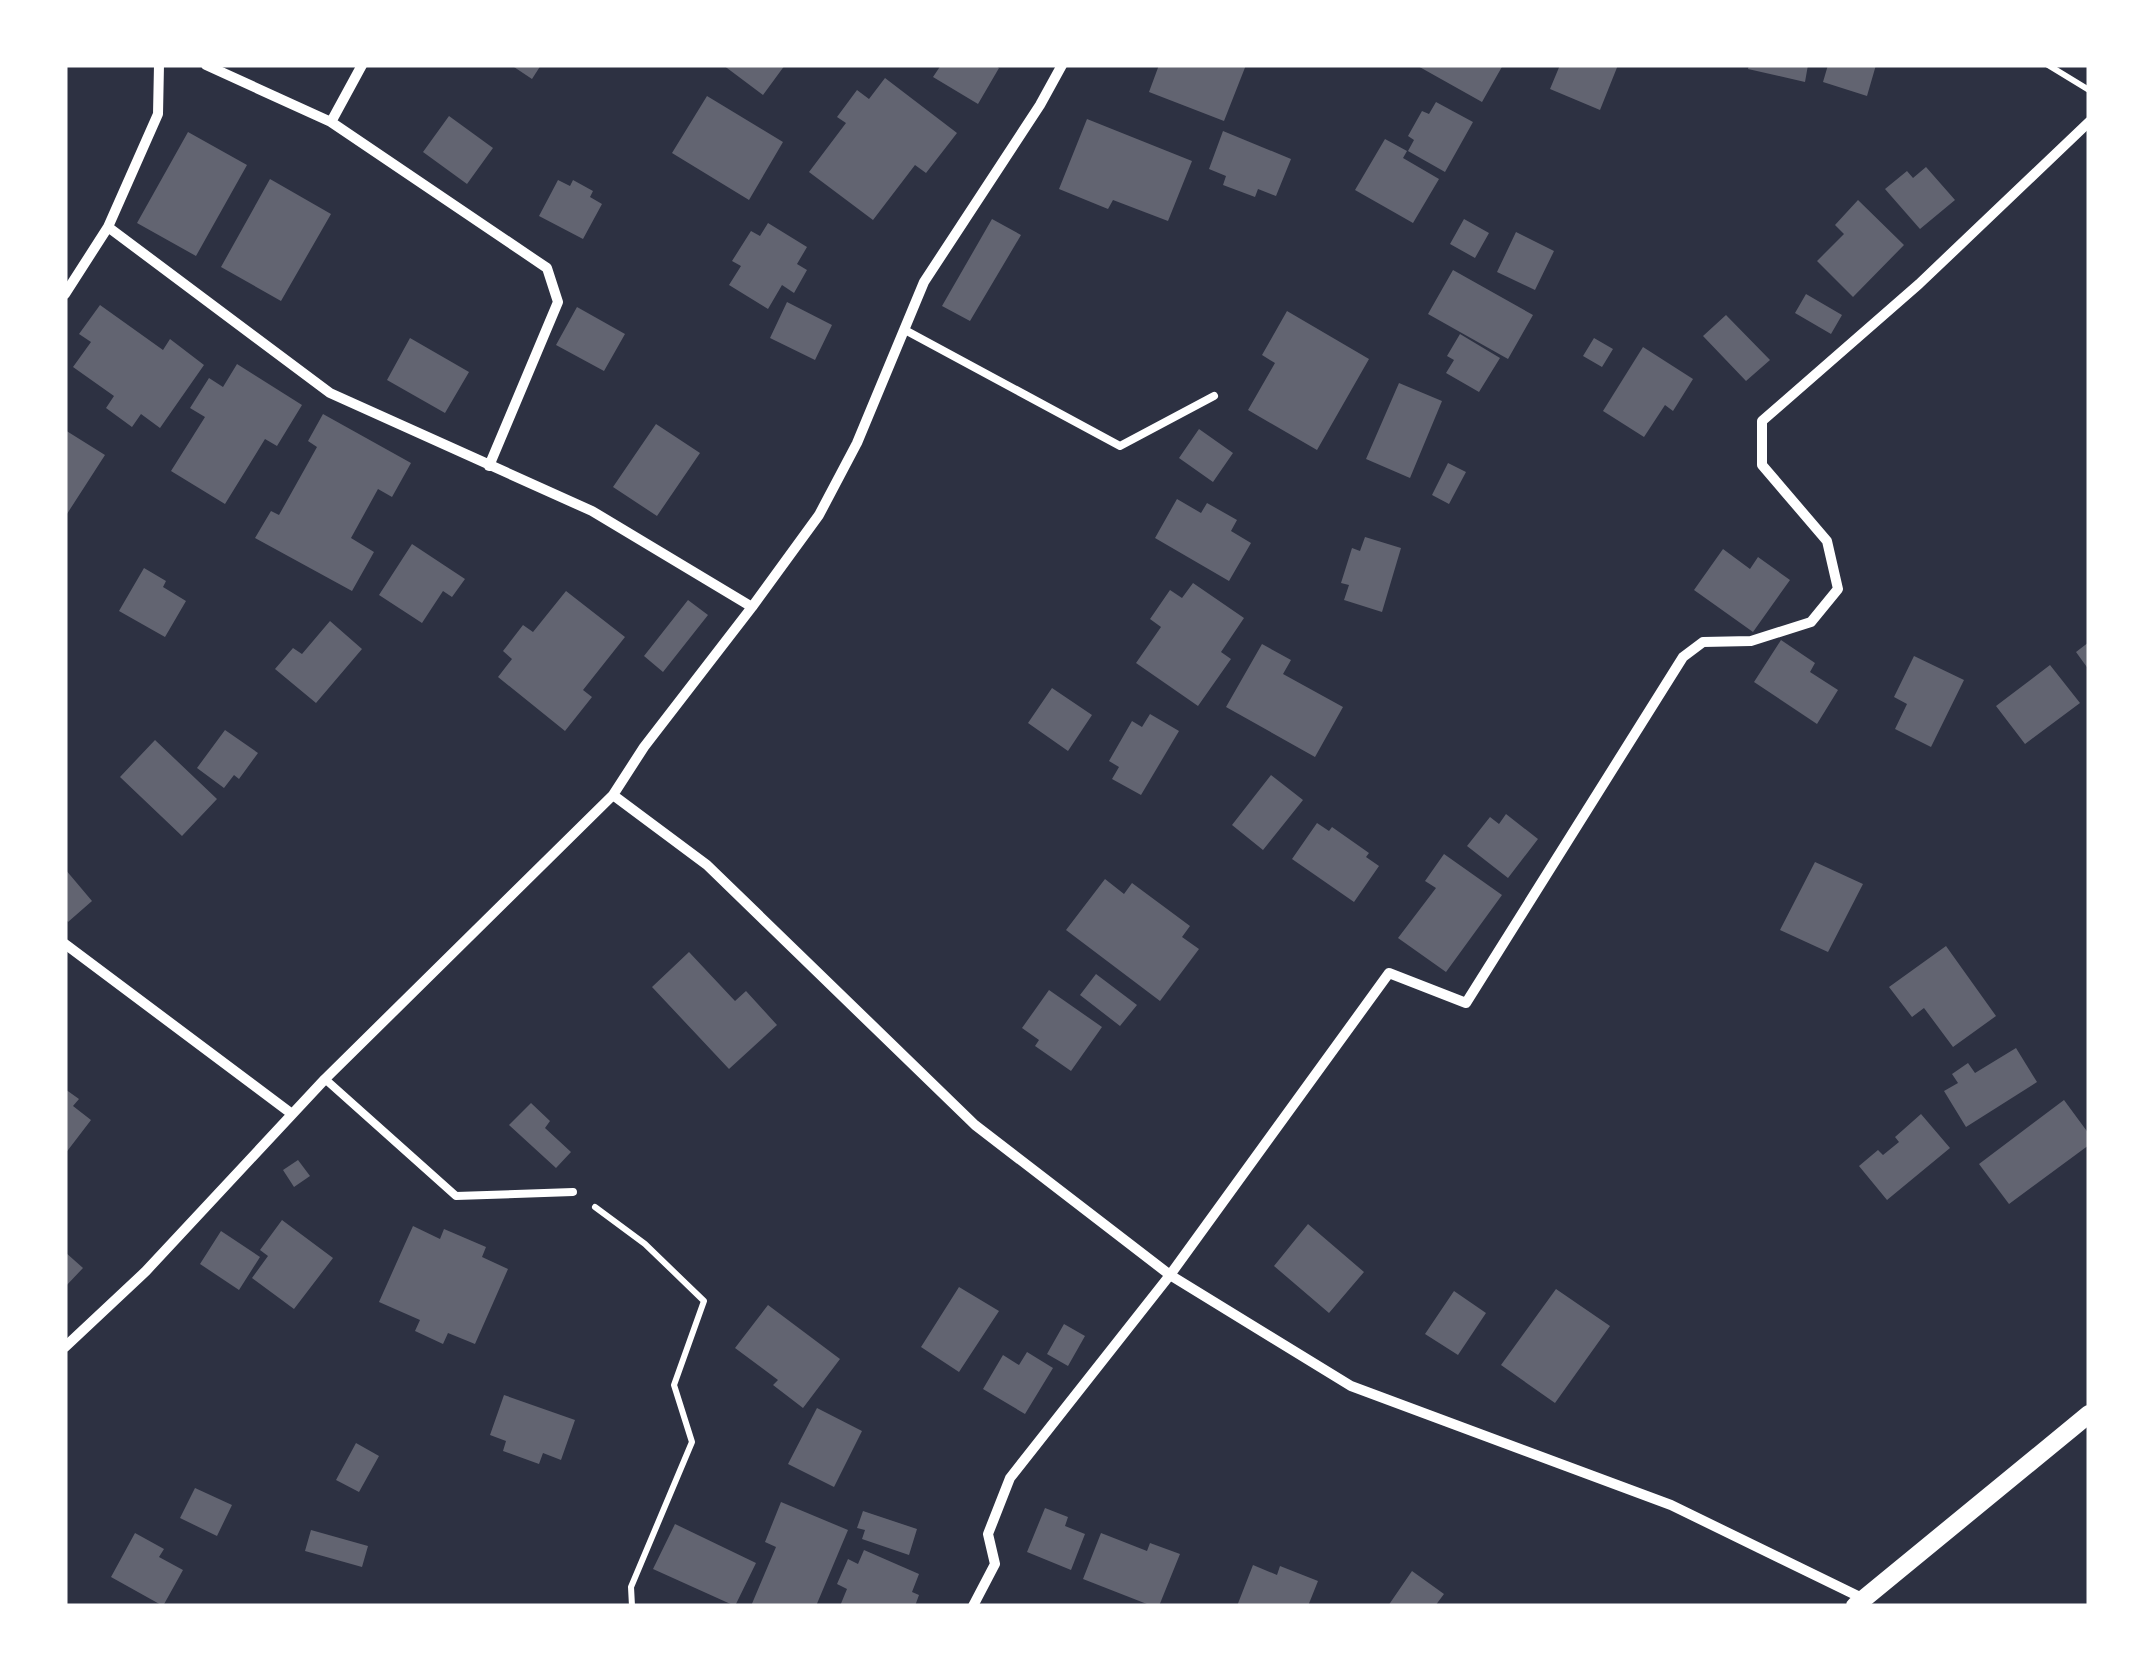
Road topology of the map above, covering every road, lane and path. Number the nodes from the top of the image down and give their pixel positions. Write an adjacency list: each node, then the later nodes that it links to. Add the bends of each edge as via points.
1 (159, 65): 9 (street, via 158,114)
2 (206, 65): 7 (street)
3 (362, 65): 7 (street)
4 (1062, 65): 11 (street, via 924,282)
5 (2048, 65): 6 (path)
6 (2089, 90)
7 (331, 122): 13 (street, via 547,268 558,302)
8 (2089, 122): 20 (street, via 1762,421 1762,465 1828,541 1838,588 1820,611 1811,622 1752,641 1703,642 1682,657 1466,1004 1388,973)
9 (108, 227): 10 (street); 13 (street, via 330,393)
10 (65, 294)
11 (904, 330): 12 (lane, via 1120,446); 14 (street, via 819,515)
12 (1214, 396)
13 (489, 466): 14 (street, via 592,511)
14 (752, 607): 15 (street)
15 (613, 795): 17 (street); 20 (street, via 707,865 974,1125)
16 (65, 944): 18 (street)
17 (324, 1079): 18 (street); 19 (lane, via 456,1196)
18 (292, 1114): 21 (street)
19 (573, 1192): 24 (path, via 645,1244 704,1300 674,1385 692,1442 631,1588)
20 (1170, 1275): 23 (street, via 1351,1386 1671,1505); 25 (street, via 1010,1478 988,1534 995,1564)
21 (65, 1348)
22 (2089, 1414): 23 (street)
23 (1860, 1602)
24 (632, 1606)
25 (973, 1606)

